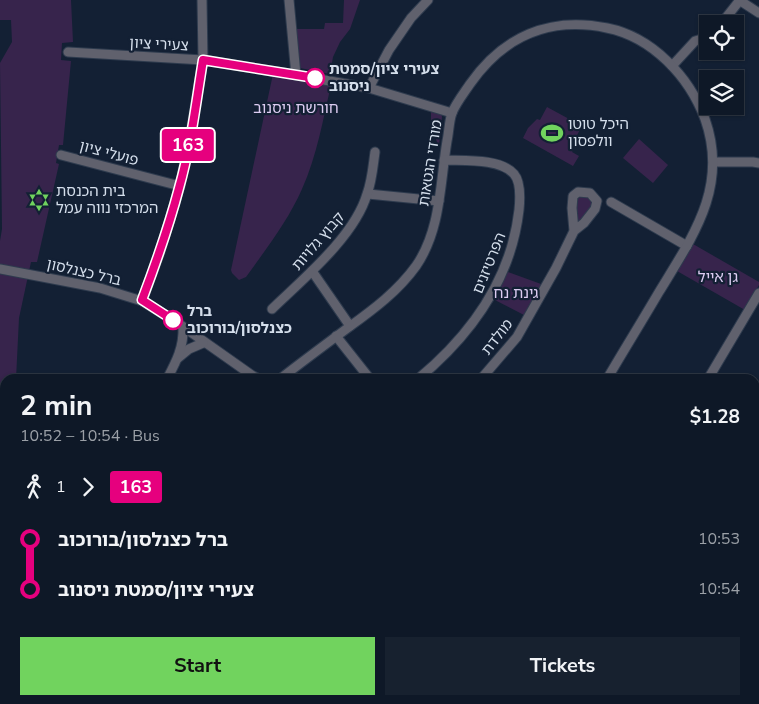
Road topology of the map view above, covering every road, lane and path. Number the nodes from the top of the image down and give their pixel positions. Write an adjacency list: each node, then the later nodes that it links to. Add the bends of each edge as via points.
1 (202, 0): 9 (street)
2 (289, 0): 11 (street)
3 (428, 0): 12 (street, via 389,50)
4 (740, 0): 5 (street); 6 (street)
5 (759, 13)
6 (728, 15)
7 (699, 40): 10 (street)
8 (68, 52): 9 (street, צעירי ציון)
9 (203, 60): 11 (street, צעירי ציון); 19 (street)
10 (672, 66): 13 (street, מורדי הגטאות, via 635,37 610,28 569,24 546,28 507,44 496,53 474,78); 17 (street, מורדי הגטאות, via 687,84 702,112)
11 (296, 75): 12 (street, צעירי ציון)
12 (369, 88): 13 (street, צעירי ציון)
13 (452, 113): 16 (street, מורדי הגטאות)
14 (375, 152): 20 (street, קבוץ גלויות)
15 (61, 155): 19 (street, פועלי ציון)
16 (444, 160): 21 (street, מורדי הגטאות); 42 (street, הפרטיזנים, via 502,166 518,181 520,202 516,235 487,304 450,350)
17 (714, 162): 18 (street); 24 (street, מורדי הגטאות, via 706,206)
18 (759, 163)
19 (180, 186): 28 (street)
20 (368, 194): 21 (street); 26 (street, קבוץ גלויות, via 347,232)
21 (439, 201): 31 (street, מורדי הגטאות, via 425,251 417,264 398,288 368,315)
22 (610, 202): 24 (street)
23 (574, 231): 43 (street, מולדת, via 517,337)
24 (686, 246): 44 (street, מורדי הגטאות)
25 (0, 269): 28 (street, ברל כצנלסון, via 100,288)
26 (312, 271): 30 (street, קבוץ גלויות); 31 (street)
27 (759, 293): 29 (street)
28 (142, 300): 32 (street, ברל כצנלסון)
29 (756, 306): 45 (street)
30 (272, 309)
31 (350, 326): 33 (street, מורדי הגטאות)
32 (183, 327): 34 (street, ברל כצנלסון); 35 (street)
33 (336, 336): 40 (street, מורדי הגטאות); 41 (street)
34 (204, 343): 35 (street); 36 (street, ברל כצנלסון)
35 (178, 358): 37 (street)
36 (232, 362): 38 (street, ברל כצנלסון); 39 (street, ברל כצנלסון)
37 (170, 374)
38 (242, 374)
39 (252, 374)
40 (287, 374)
41 (366, 374)
42 (424, 374)
43 (485, 374)
44 (610, 374)
45 (711, 374)

